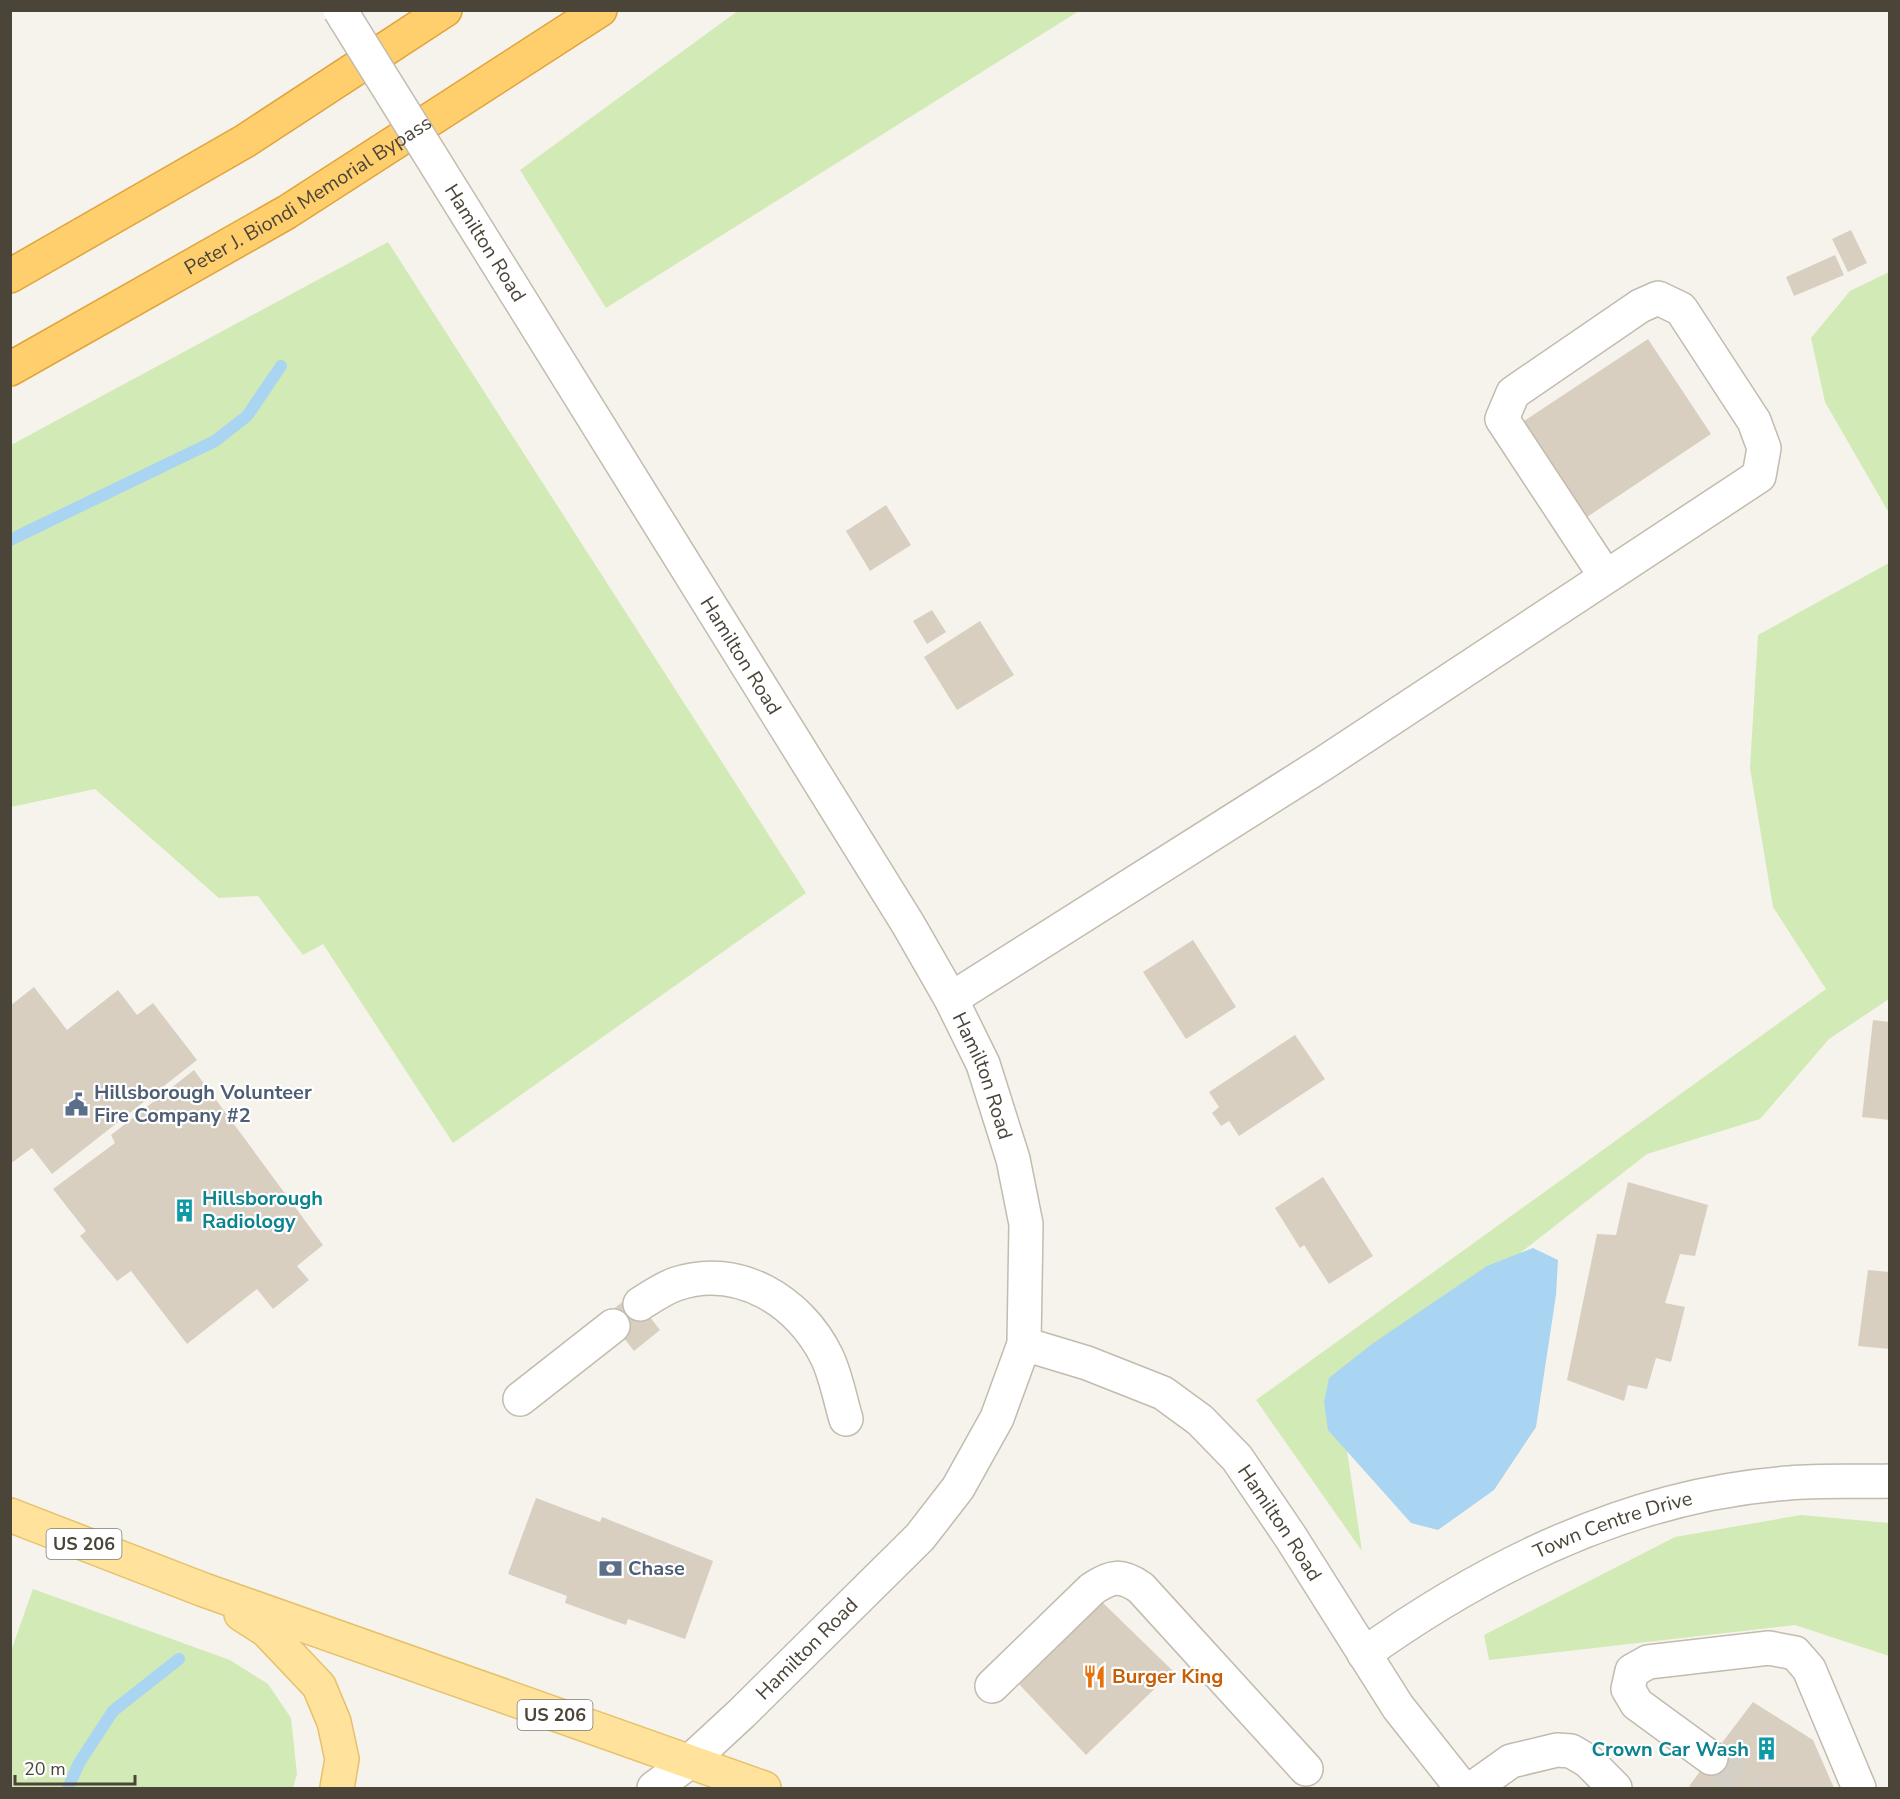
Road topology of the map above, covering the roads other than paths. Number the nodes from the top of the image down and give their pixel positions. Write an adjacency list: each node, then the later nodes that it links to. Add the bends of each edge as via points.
1 (339, 10): 7 (street, Hamilton Road, bridge)
2 (445, 10): 4 (highway, via 245,141)
3 (600, 10): 5 (highway, Peter J. Biondi Memorial Bypass, via 287,212)
4 (10, 276)
5 (10, 369)
6 (1606, 577): 6 (street, via 1759,476 1764,448 1754,421 1681,309 1658,298 1640,306 1513,393 1502,419); 7 (street, via 1324,763)
7 (951, 999): 10 (street, Hamilton Road, via 983,1064 1013,1159 1026,1224)
8 (640, 1304): 12 (street, via 675,1284 711,1276 744,1281 780,1300 809,1328 828,1359)
9 (613, 1326): 11 (street)
10 (1024, 1344): 16 (street, Hamilton Road, via 1087,1363 1162,1393 1200,1420 1237,1458); 19 (street, Hamilton Road, via 991,1428 958,1488 920,1537)
11 (520, 1400)
12 (846, 1419)
13 (1890, 1481): 16 (street, Town Centre Drive, via 1789,1483 1658,1504 1574,1533 1487,1576)
14 (10, 1515): 15 (main road, US 206)
15 (204, 1590): 19 (main road, US 206); 21 (main road, via 266,1630 319,1686 334,1722 342,1760)
16 (1364, 1654): 24 (street, Hamilton Road, via 1398,1707)
17 (992, 1686): 20 (street, via 1092,1589 1118,1576 1141,1587)
18 (1711, 1758): 27 (street, via 1637,1704 1628,1689 1632,1671 1648,1662 1769,1648 1794,1653 1809,1668)
19 (688, 1762): 22 (street, Hamilton Road); 23 (main road, US 206)
20 (1306, 1769)
21 (336, 1788)
22 (654, 1788)
23 (764, 1788)
24 (1462, 1788)
25 (1473, 1788): 26 (street, via 1511,1761 1557,1750 1571,1751 1588,1761)
26 (1616, 1788)
27 (1859, 1788)

